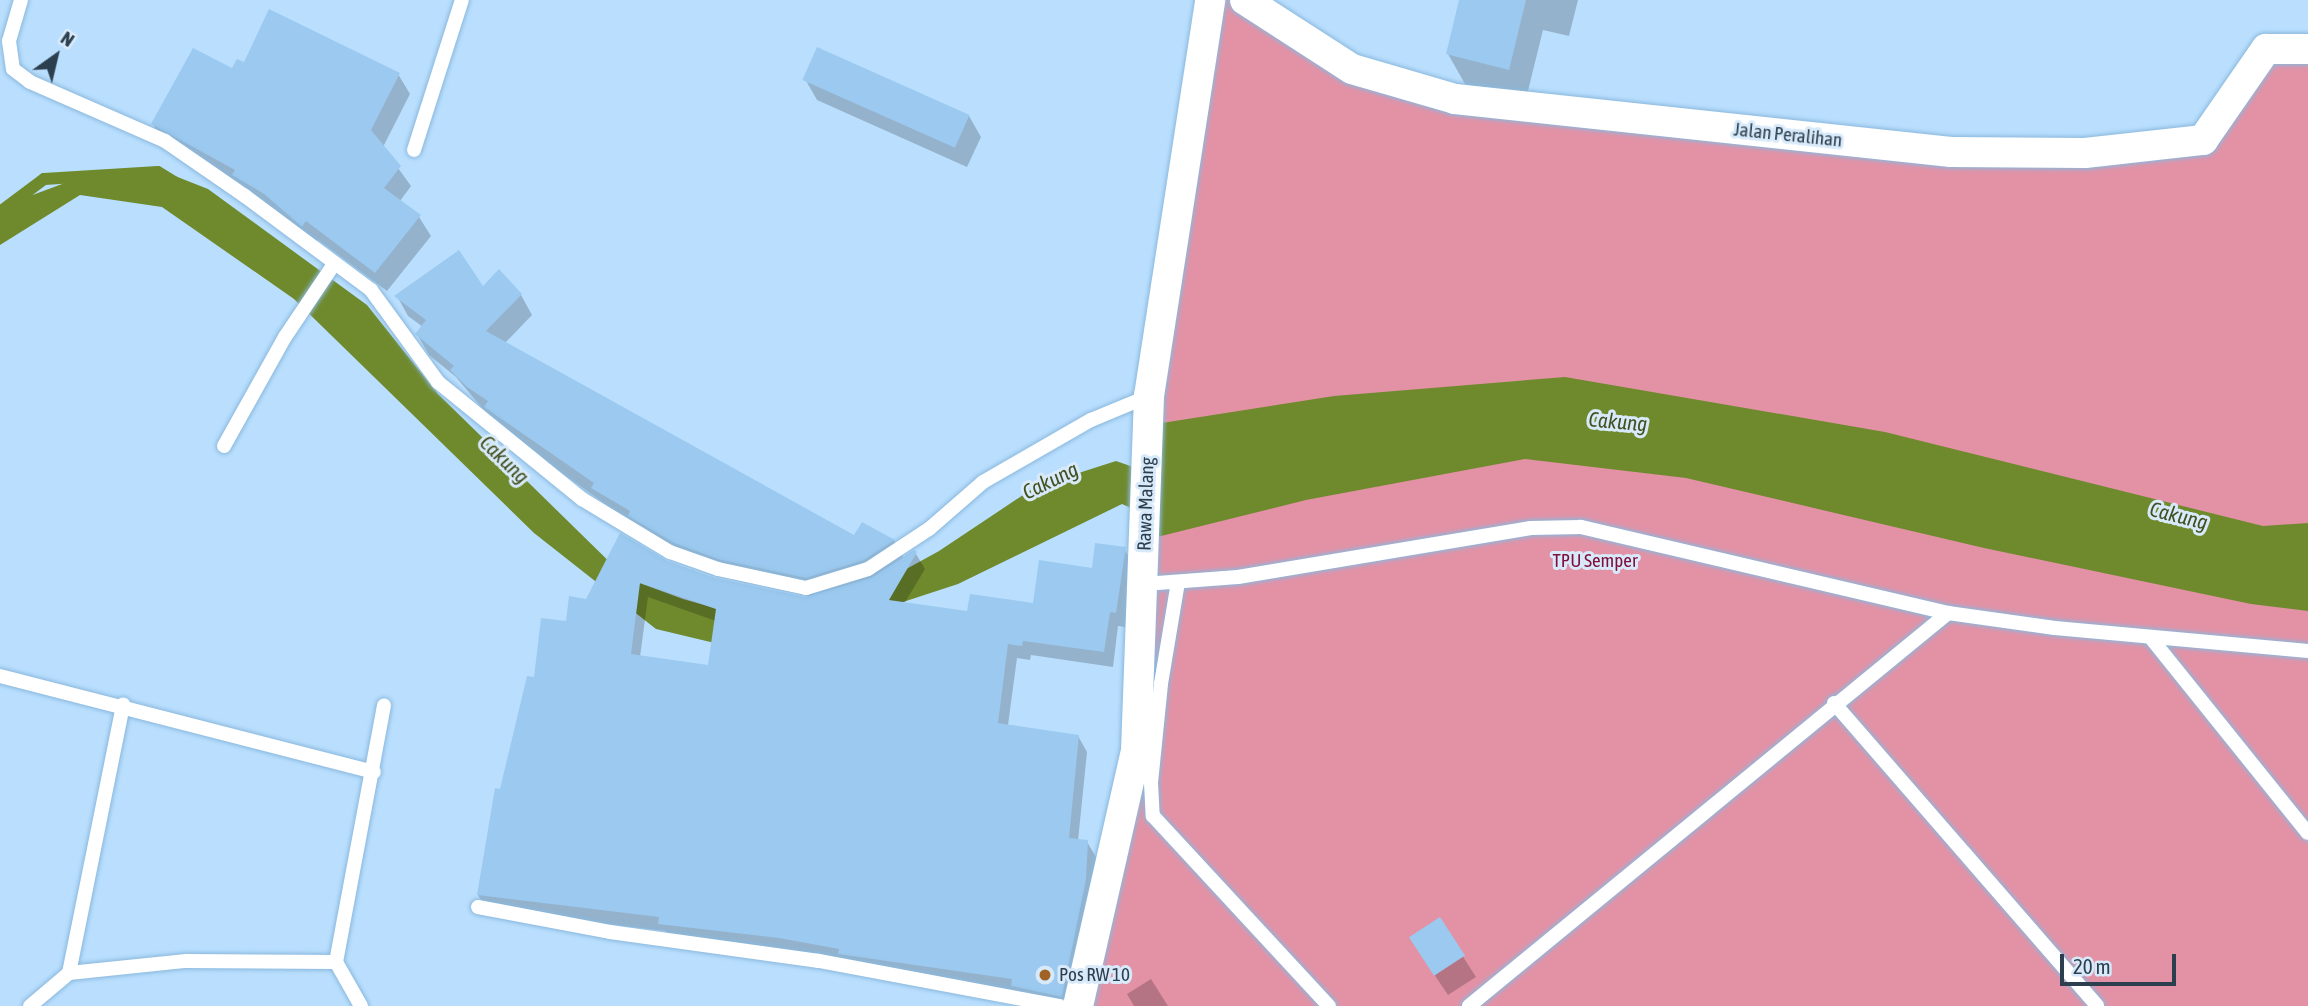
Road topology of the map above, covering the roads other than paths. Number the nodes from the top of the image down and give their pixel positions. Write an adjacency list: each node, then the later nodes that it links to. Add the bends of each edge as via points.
1 (20, 0): 7 (lane, via 9,41 13,69 30,82 165,141)
2 (462, 0): 6 (lane)
3 (1210, 0): 8 (street, Rawa Malang)
4 (1245, 0): 5 (street, Jalan Peralihan, via 1352,69 1455,99 1951,152 2085,153 2203,140 2266,49)
5 (2308, 50)
6 (414, 150)
7 (331, 268): 8 (lane, via 372,289 439,382 582,499 670,552 718,569 806,588 868,569 929,529 984,482 1091,420); 9 (lane, via 285,337)
8 (1149, 405): 11 (street, Rawa Malang)
9 (223, 446)
10 (1178, 582): 11 (lane); 12 (lane, via 1321,566 1531,528 1581,527); 28 (lane, via 1161,684 1151,783 1153,816)
11 (1144, 584): 27 (street, Rawa Malang, via 1136,751)
12 (1948, 613): 13 (lane); 17 (lane)
13 (2151, 638): 14 (lane); 20 (lane)
14 (2308, 651)
15 (0, 676): 16 (lane)
16 (123, 704): 19 (lane); 23 (lane)
17 (1833, 704): 29 (lane); 30 (lane)
18 (384, 705): 19 (lane)
19 (374, 772): 22 (lane)
20 (2308, 833)
21 (478, 907): 26 (lane, via 610,932 819,961)
22 (336, 962): 23 (lane, via 186,961); 25 (lane)
23 (69, 973): 24 (lane)
24 (30, 1006)
25 (361, 1006)
26 (1060, 1006)
27 (1078, 1006)
28 (1329, 1006)
29 (1469, 1006)
30 (2097, 1006)

